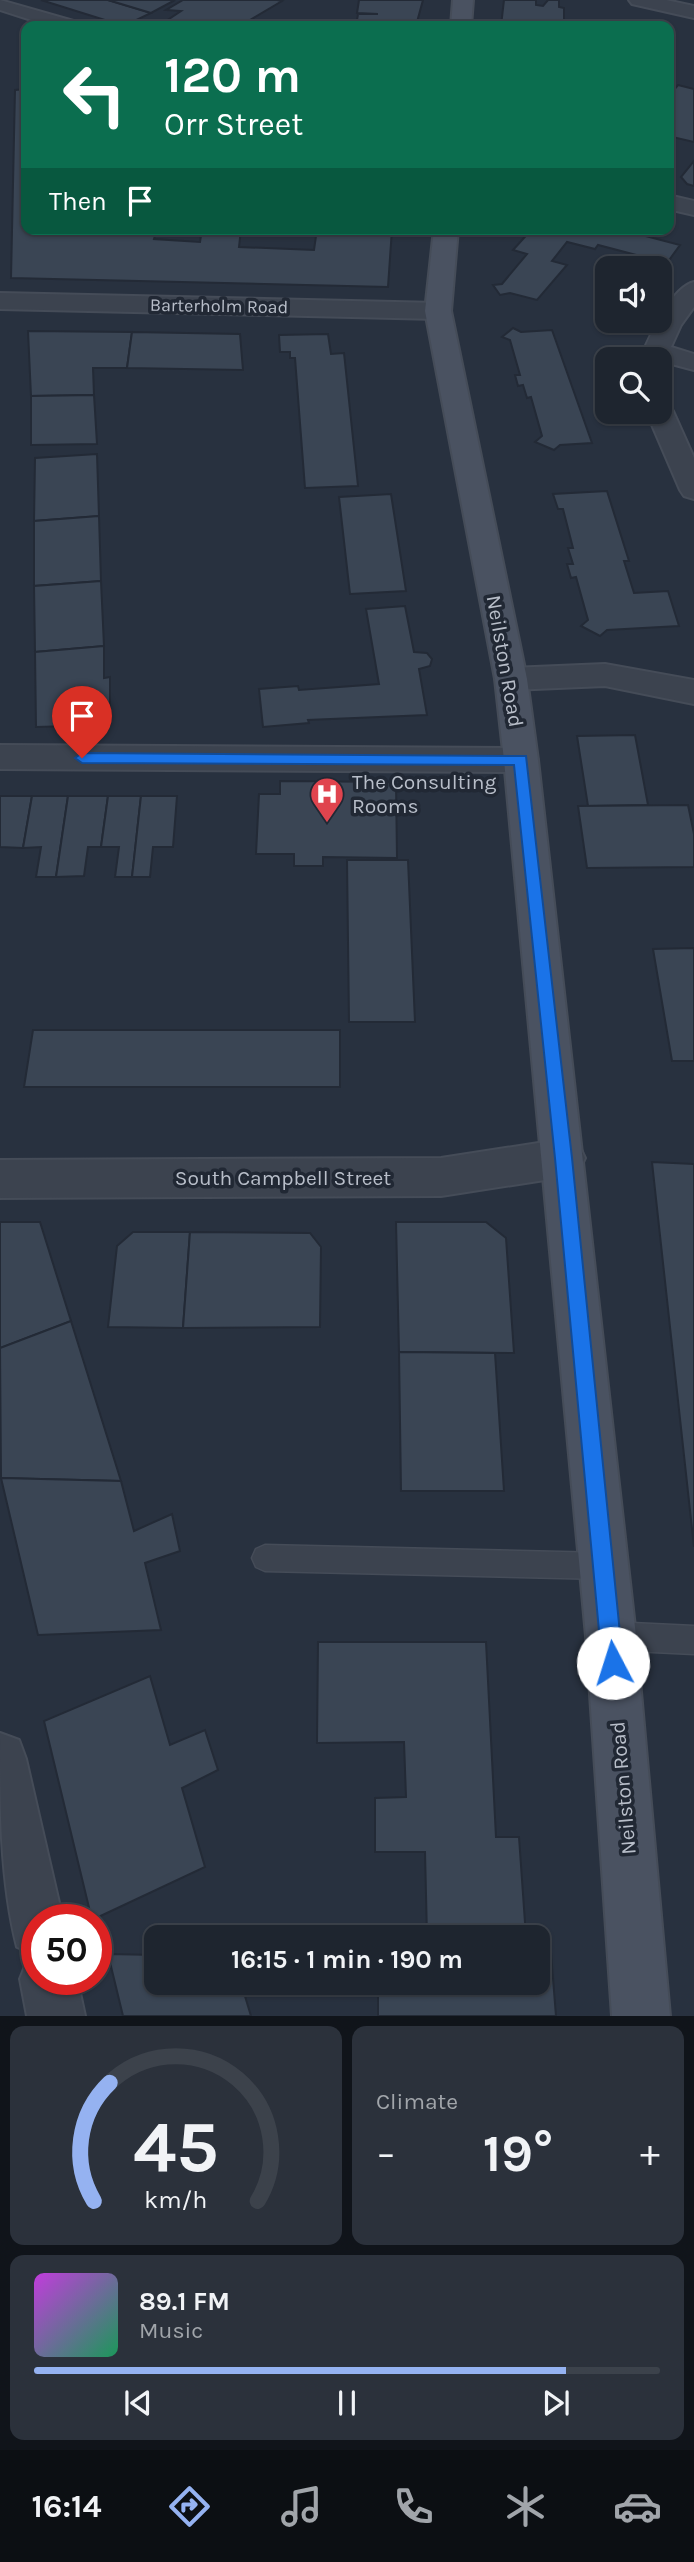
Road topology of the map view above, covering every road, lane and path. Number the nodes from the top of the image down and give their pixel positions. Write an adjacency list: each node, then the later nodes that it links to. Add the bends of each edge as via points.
1 (463, 0): 6 (main road)
2 (639, 0): 4 (street)
3 (0, 4): 5 (street)
4 (694, 12)
5 (54, 21)
6 (461, 21)
7 (674, 203): 8 (street)
8 (694, 208)
9 (445, 235): 12 (main road, Neilston Road)
10 (694, 289): 13 (street)
11 (0, 301): 12 (street, Barterholm Road)
12 (438, 311): 18 (main road, Neilston Road)
13 (658, 347)
14 (672, 358): 15 (street)
15 (694, 362)
16 (665, 424): 17 (street)
17 (694, 490)
18 (511, 678): 19 (street, via 605,675); 21 (main road, Neilston Road)
19 (694, 692)
20 (0, 757): 21 (street)
21 (521, 760): 22 (main road, Neilston Road)
22 (564, 1158): 23 (street, South Campbell Street, via 441,1177); 25 (main road, Neilston Road)
23 (0, 1179)
24 (265, 1558): 25 (lane)
25 (604, 1566): 26 (main road, Neilston Road)
26 (611, 1636): 27 (lane); 32 (main road, Neilston Road)
27 (694, 1640)
28 (0, 1759): 29 (street)
29 (32, 1904)
30 (51, 1995): 31 (street)
31 (56, 2016)
32 (641, 2016)

